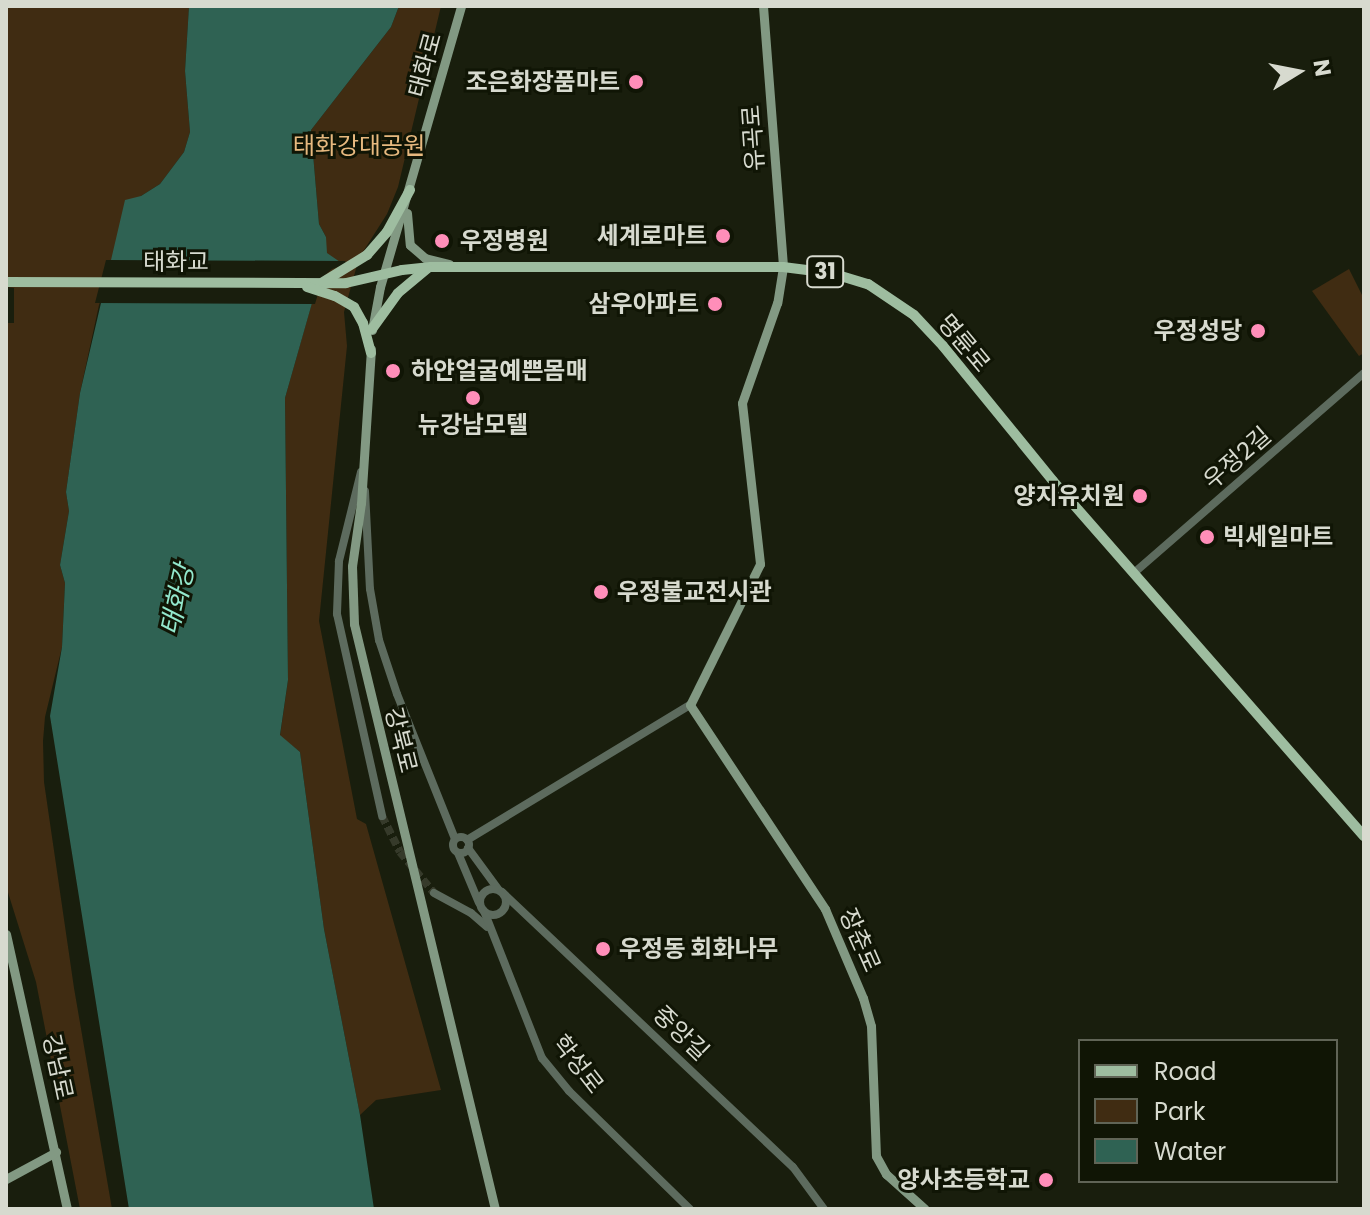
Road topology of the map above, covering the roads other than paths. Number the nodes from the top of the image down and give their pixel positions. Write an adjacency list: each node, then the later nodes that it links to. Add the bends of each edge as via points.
1 (461, 6): 3 (main road, 태화로)
2 (763, 6): 7 (main road, 유곡로)
3 (410, 190): 4 (main road, 태화로); 11 (main road, via 359,263)
4 (407, 203): 6 (main road, via 410,245 425,258); 8 (main road, 태화로)
5 (431, 267): 6 (main road, 명륜로 / 31); 8 (main road, 명륜로 / 31); 13 (main road, via 398,293)
6 (465, 267): 7 (main road, 명륜로 / 31)
7 (783, 267): 17 (main road, 명륜로 / 31, via 849,277 914,315); 18 (main road, via 777,303 742,403 760,564)
8 (386, 273): 12 (main road, 명륜로 / 31); 13 (main road, 강북로)
9 (6, 282): 10 (main road, 태화교)
10 (294, 282): 11 (main road, 태화교); 14 (main road, via 346,301 360,315)
11 (321, 283): 12 (main road, 태화교)
12 (346, 283)
13 (372, 329): 14 (main road, 강북로)
14 (371, 353): 16 (main road, 강북로)
15 (1364, 373): 17 (street, 우정2길)
16 (364, 463): 19 (street, via 345,530 336,591 338,629); 21 (street, 학성로, via 373,614 397,694); 33 (main road, 강북로, via 352,566 354,624)
17 (1135, 572): 20 (main road, 명륜로 / 31)
18 (690, 705): 22 (street); 36 (main road, 장춘로, via 825,909 871,1026 876,1156 886,1174)
19 (382, 816)
20 (1364, 836)
21 (455, 839): 22 (street); 23 (street, 학성로)
22 (468, 844): 23 (street); 24 (street, 중앙길)
23 (458, 853): 26 (street, 학성로)
24 (500, 891): 26 (street, via 506,904); 26 (street, via 485,891 480,899); 35 (street, 중앙길, via 793,1167)
25 (434, 893): 27 (street)
26 (486, 912): 27 (street); 29 (street, 학성로)
27 (471, 913): 29 (street)
28 (6, 934): 30 (main road, 강남로)
29 (493, 936): 34 (street, 학성로, via 542,1058)
30 (56, 1152): 31 (main road); 32 (main road, 강남로)
31 (6, 1179)
32 (67, 1209)
33 (495, 1209)
34 (690, 1209)
35 (824, 1209)
36 (925, 1209)

